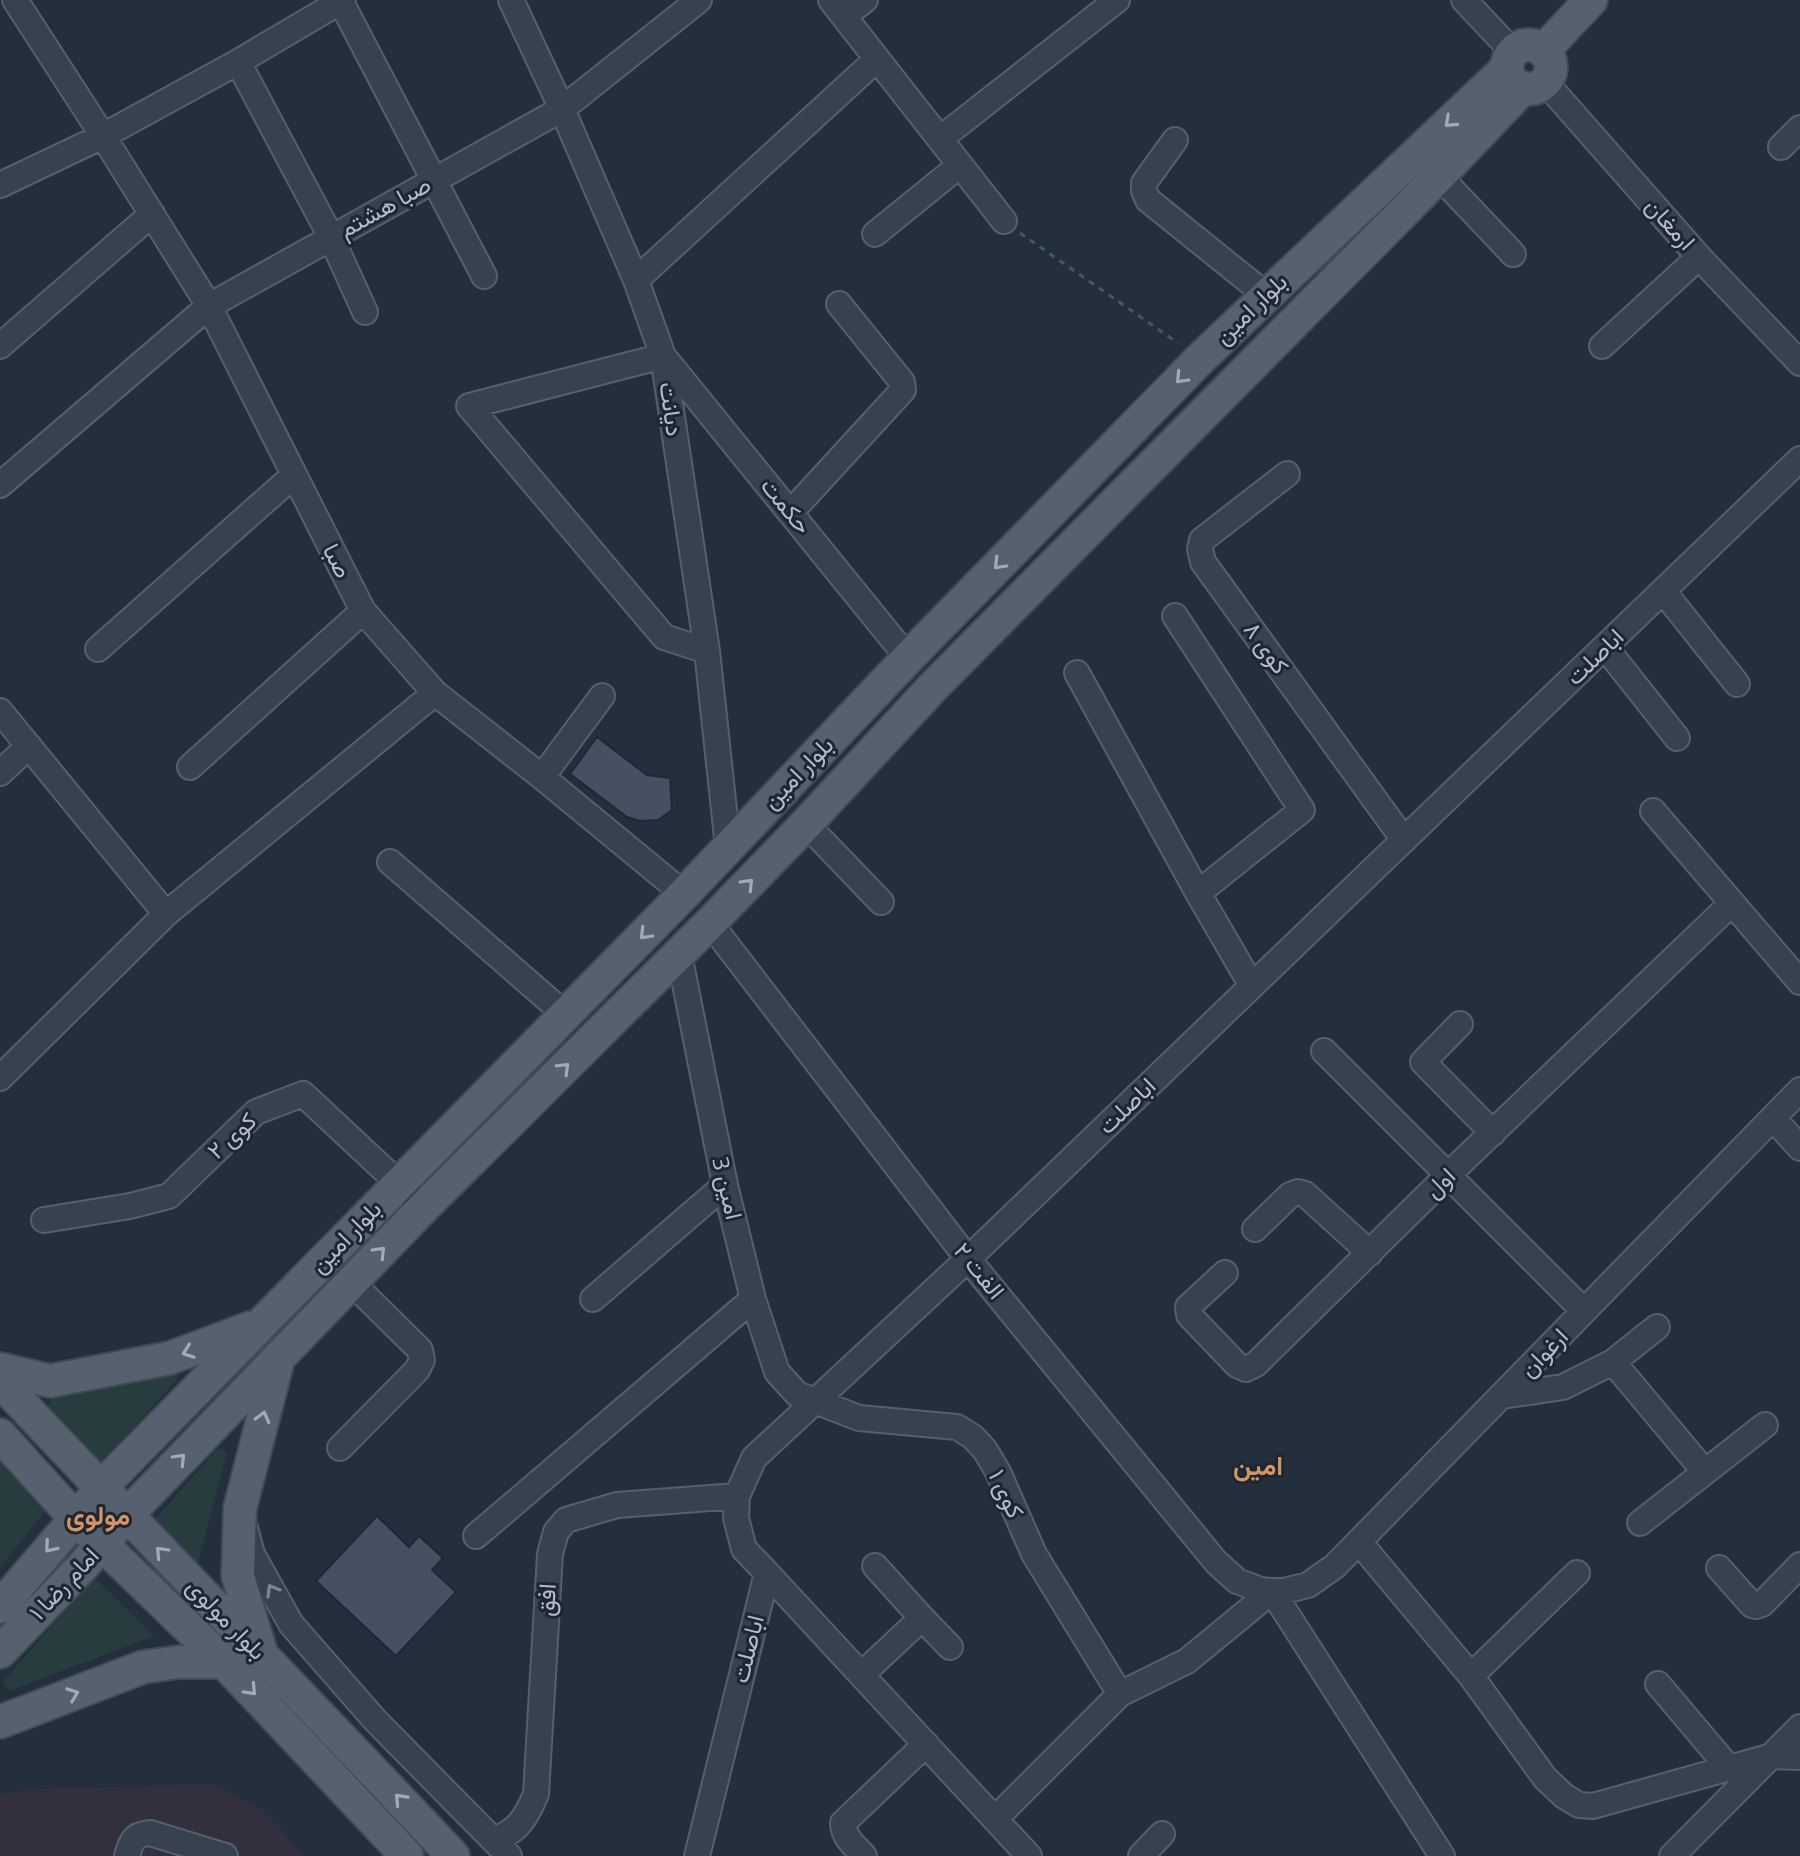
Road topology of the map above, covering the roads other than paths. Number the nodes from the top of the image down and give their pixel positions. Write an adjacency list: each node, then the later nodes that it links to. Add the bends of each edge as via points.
1 (15, 0): 15 (street, صبا)
2 (511, 0): 13 (street, دیانت)
3 (699, 0): 13 (street, صبا هشتم)
4 (865, 0): 9 (street)
5 (1117, 0): 16 (street)
6 (1464, 0): 12 (street, ارمغان)
7 (1591, 0): 12 (main road, بلوار امین)
8 (342, 1): 11 (street); 21 (street)
9 (837, 8): 10 (street)
10 (877, 59): 16 (street); 30 (street)
11 (238, 62): 15 (street); 26 (street)
12 (1526, 68): 20 (main road, بلوار امین); 28 (street, ارمغان); 31 (main road, بلوار امین, one-way to 31)
13 (562, 109): 21 (street, صبا هشتم); 30 (street, دیانت)
14 (1800, 128): 18 (street)
15 (103, 136): 22 (street); 23 (street, صبا)
16 (940, 139): 19 (street)
17 (1175, 140): 31 (street, via 1144,183 1148,200)
18 (1781, 147)
19 (960, 165): 24 (street); 25 (street)
20 (1439, 176): 27 (street); 53 (main road, بلوار امین)
21 (434, 180): 26 (street, صبا هشتم); 29 (street)
22 (0, 185)
23 (152, 214): 33 (street, صبا); 35 (street)
24 (1004, 221)
25 (875, 234)
26 (331, 237): 33 (street, صبا هشتم); 34 (street)
27 (1513, 254)
28 (1699, 257): 36 (street); 38 (street, ارمغان)
29 (484, 276)
30 (636, 280): 37 (street, دیانت)
31 (1266, 295): 50 (main road, بلوار امین, one-way to 50)
32 (839, 304): 43 (street, via 903,390)
33 (209, 306): 41 (street, صبا); 42 (street, صبا هشتم)
34 (365, 312)
35 (0, 346)
36 (1602, 346)
37 (663, 356): 43 (street, حکمت); 49 (street, دیانت); 49 (street, via 469,406 664,637)
38 (1800, 363)
39 (1800, 459): 44 (street, اباصلت)
40 (1287, 474): 64 (street, کوی ۸, via 1202,540 1203,562)
41 (293, 476): 45 (street, صبا); 48 (street)
42 (0, 485)
43 (791, 512): 50 (street, حکمت)
44 (1663, 591): 47 (street, اباصلت); 52 (street)
45 (363, 611): 54 (street, صبا); 59 (street)
46 (1175, 616): 67 (street, via 1302,810)
47 (1605, 647): 57 (street); 64 (street, اباصلت)
48 (98, 649)
49 (707, 651): 65 (street, دیانت)
50 (908, 658): 53 (main road); 65 (main road, بلوار امین)
51 (1077, 673): 67 (street)
52 (1737, 684)
53 (933, 687): 63 (main road, بلوار امین)
54 (435, 693): 61 (street, صبا); 71 (street)
55 (602, 696): 61 (street)
56 (0, 711): 58 (street)
57 (1677, 738)
58 (29, 746): 60 (street); 71 (street)
59 (190, 767)
60 (0, 773)
61 (542, 777): 68 (street, صبا)
62 (1653, 811): 70 (street)
63 (806, 824): 69 (street); 72 (main road, بلوار امین, one-way to 63)
64 (1404, 840): 75 (street, اباصلت)
65 (728, 847): 68 (main road, بلوار امین)
66 (390, 862): 76 (street)
67 (1198, 893): 75 (street)
68 (684, 894): 76 (main road, بلوار امین, one-way to 76)
69 (881, 902)
70 (1732, 903): 74 (street); 82 (street, اول)
71 (166, 914): 79 (street)
72 (710, 923): 73 (main road, بلوار امین); 91 (street, الفت ۲)
73 (679, 954): 86 (street, امین 3); 87 (main road, بلوار امین, one-way to 73)
74 (1800, 982)
75 (1252, 986): 91 (street, اباصلت)
76 (566, 1015): 85 (main road, بلوار امین)
77 (1460, 1024): 82 (street, via 1423,1062)
78 (1324, 1051): 84 (street)
79 (0, 1078)
80 (1800, 1090): 81 (street, ارغوان)
81 (1773, 1118): 83 (street); 96 (street, ارغوان)
82 (1493, 1133): 84 (street, اول)
83 (1800, 1148)
84 (1448, 1175): 90 (street, اول); 96 (street)
85 (399, 1183): 87 (street); 88 (street, کوی ۲, via 303,1094 256,1112 169,1196); 97 (main road, بلوار امین)
86 (725, 1185): 94 (street); 95 (street, امین 3)
87 (424, 1207): 93 (main road, بلوار امین, one-way to 87)
88 (44, 1220)
89 (1255, 1229): 90 (street, via 1298,1192)
90 (1370, 1253): 92 (street, اول, via 1246,1369 1189,1315 1188,1307)
91 (968, 1259): 104 (street, اباصلت); 123 (street, الفت ۲, via 1216,1562 1237,1581)
92 (1225, 1273)
93 (351, 1282): 99 (main road, بلوار امین); 107 (street, via 420,1350 422,1360)
94 (593, 1299)
95 (753, 1299): 104 (street, امین 3, via 777,1372 797,1394); 115 (street)
96 (1584, 1311): 103 (street, ارغوان)
97 (261, 1325): 101 (main road, one-way to 101, via 170,1358 50,1381); 109 (main road, بلوار امین)
98 (1657, 1327): 100 (street)
99 (279, 1355): 111 (main road, one-way to 99); 112 (main road, بلوار امین, one-way to 99)
100 (1613, 1362): 103 (street, via 1563,1387); 108 (street)
101 (0, 1369)
102 (0, 1381): 109 (main road, بلوار مولوی)
103 (1502, 1396): 116 (street, ارغوان)
104 (815, 1401): 110 (street, اباصلت, via 754,1458); 133 (street, کوی ۱, via 859,1418 957,1427 973,1437 998,1472 1034,1554)
105 (1765, 1425): 108 (street)
106 (0, 1435): 113 (main road, بلوار مولوی)
107 (340, 1448)
108 (1705, 1472): 114 (street)
109 (101, 1489): 112 (main road, بلوار مولوی); 113 (main road, امام رضا ۱)
110 (737, 1496): 121 (street, اباصلت, via 744,1549); 144 (street, افق, via 617,1505 566,1520 556,1532 550,1554 536,1794)
111 (240, 1508): 128 (main road, via 238,1576); 135 (street, one-way to 111, via 291,1624 252,1554)
112 (127, 1515): 117 (main road, امام رضا ۱); 128 (main road, بلوار مولوی, one-way to 112)
113 (75, 1518): 117 (main road, بلوار مولوی); 124 (main road, امام رضا ۱, one-way to 124)
114 (1640, 1523)
115 (476, 1536)
116 (1359, 1542): 123 (street, ارغوان, via 1308,1585); 131 (street)
117 (102, 1545): 127 (main road, امام رضا ۱); 129 (main road, بلوار مولوی)
118 (1800, 1565): 120 (street, via 1756,1606)
119 (875, 1566): 125 (street)
120 (1719, 1568)
121 (767, 1573): 130 (street); 150 (street, اباصلت)
122 (1577, 1573): 131 (street)
123 (1272, 1591): 133 (street, via 1187,1661); 154 (street)
124 (0, 1607)
125 (922, 1618): 126 (street); 130 (street)
126 (950, 1647)
127 (0, 1652)
128 (262, 1656): 134 (main road, بلوار مولوی)
129 (224, 1662): 136 (main road, one-way to 129, via 143,1667); 148 (main road, بلوار مولوی, one-way to 148)
130 (861, 1675): 138 (street)
131 (1471, 1676): 141 (street, via 1545,1778 1579,1805 1593,1806)
132 (1658, 1684): 141 (street)
133 (1120, 1694): 142 (street)
134 (325, 1720): 135 (street); 149 (main road, بلوار مولوی, one-way to 134)
135 (375, 1720): 144 (street)
136 (0, 1722)
137 (1800, 1727): 139 (street)
138 (926, 1744): 142 (street); 151 (street, via 843,1823 846,1837)
139 (1772, 1756): 140 (street); 141 (street); 145 (street)
140 (1800, 1757)
141 (1728, 1767)
142 (995, 1819): 152 (street)
143 (1162, 1834): 153 (street)
144 (501, 1848)
145 (1687, 1851)
146 (127, 1856): 147 (street, via 138,1835 150,1833)
147 (225, 1856)
148 (407, 1856)
149 (453, 1856)
150 (697, 1856)
151 (864, 1856)
152 (1029, 1856)
153 (1141, 1856)
154 (1442, 1856)

